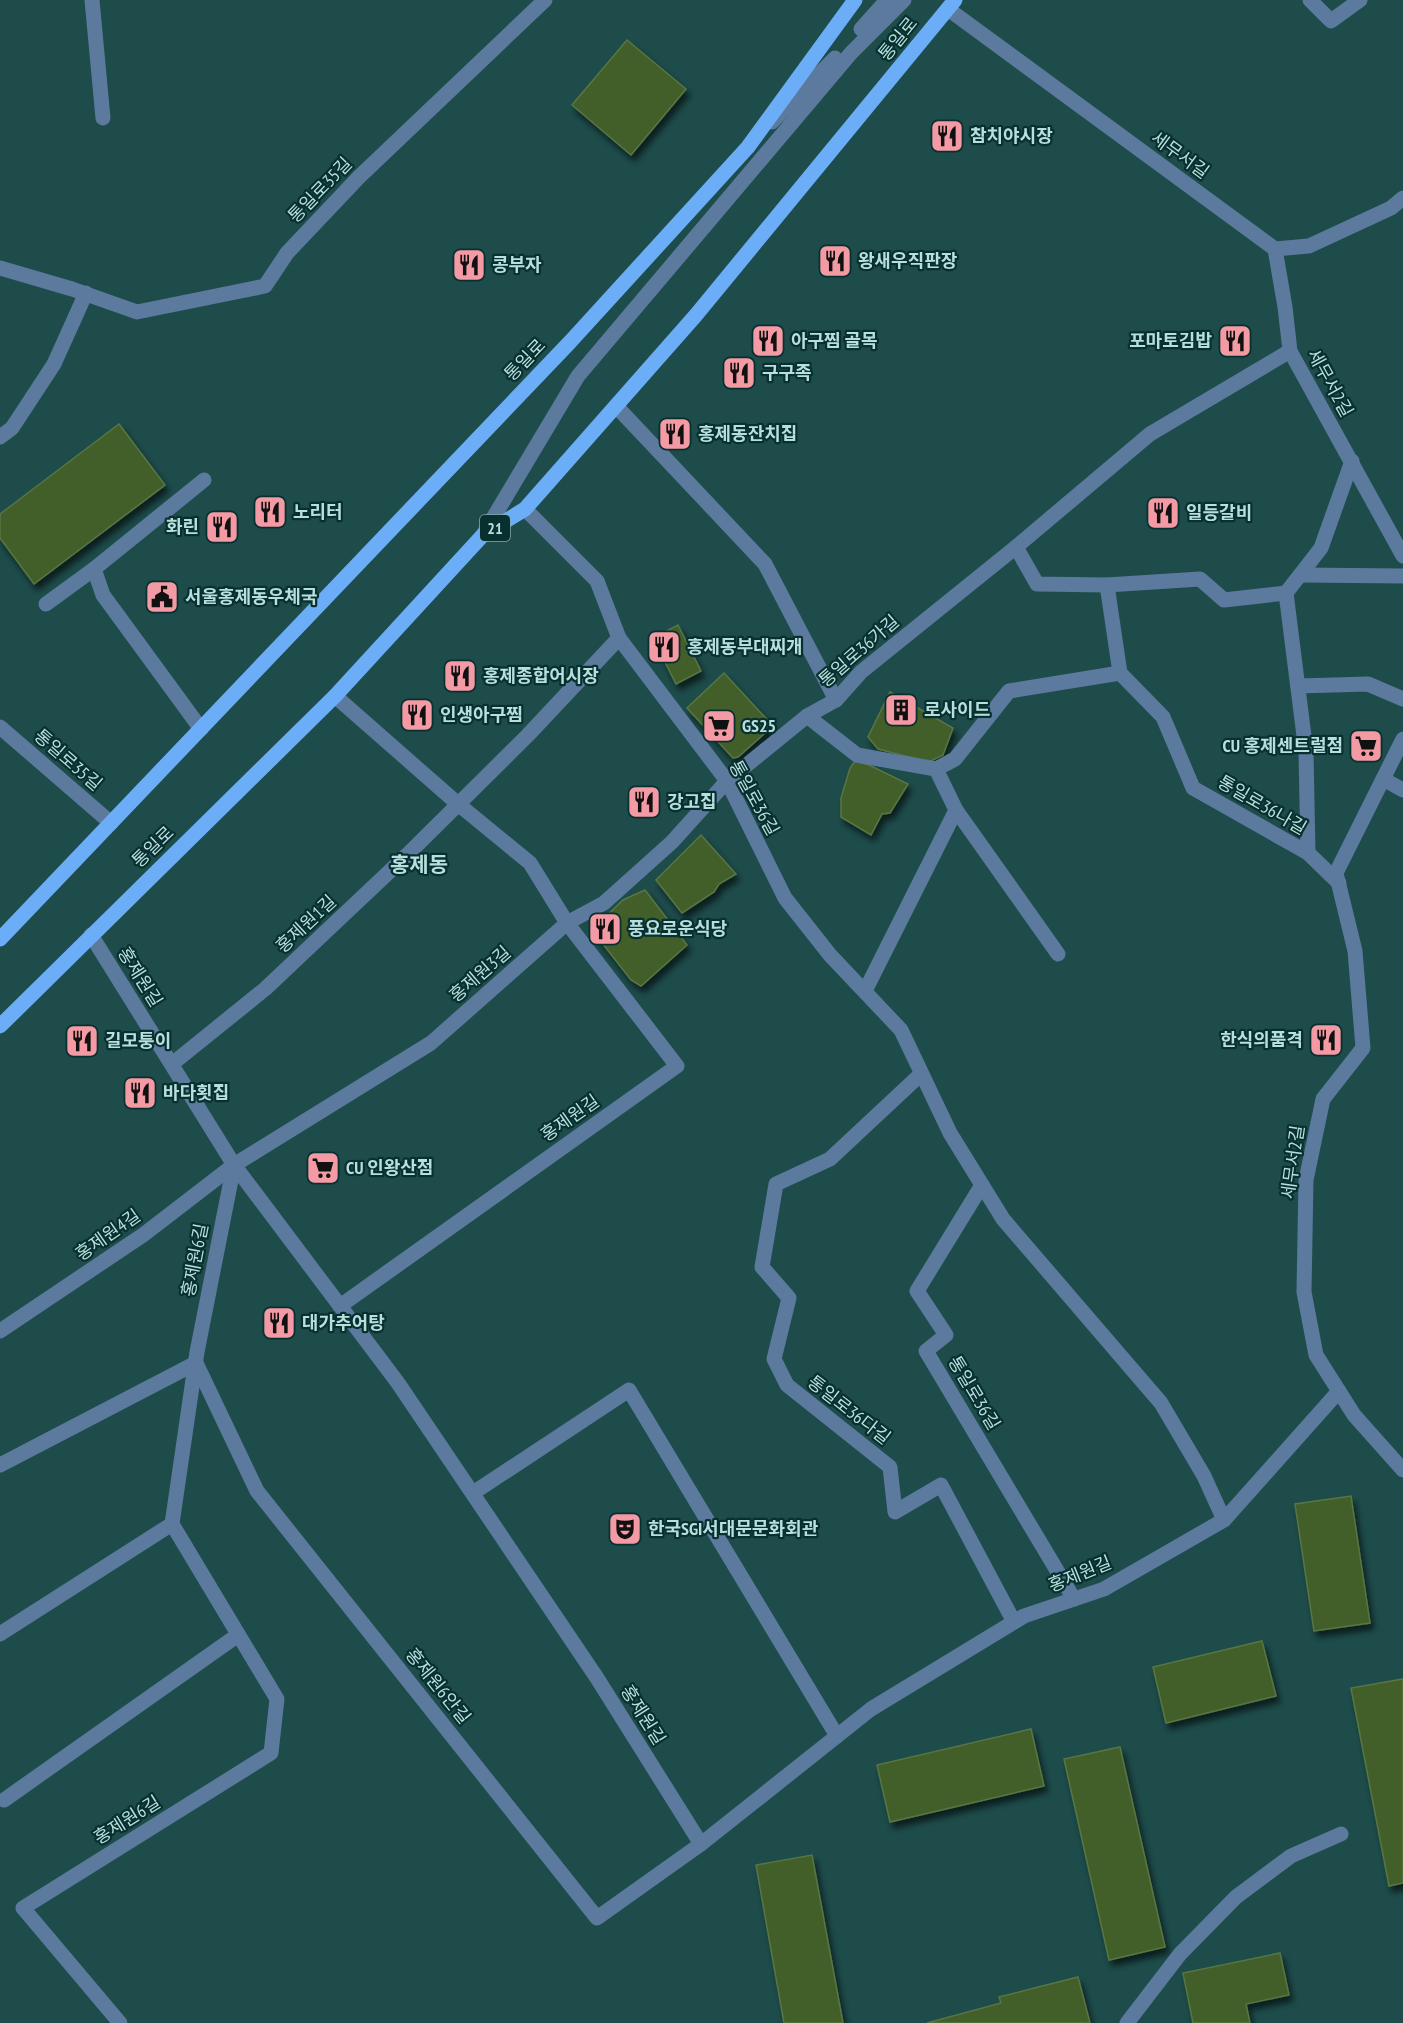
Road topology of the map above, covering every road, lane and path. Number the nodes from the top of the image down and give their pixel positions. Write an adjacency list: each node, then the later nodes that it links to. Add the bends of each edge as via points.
1 (92, 0): 9 (street)
2 (545, 0): 14 (street, 통일로35길, via 359,177 287,253 265,286 137,312)
3 (855, 0): 10 (main road, 통일로)
4 (887, 0): 10 (street)
5 (904, 0): 21 (street, via 851,53 578,376)
6 (1310, 0): 7 (street, via 1331,21)
7 (1360, 0)
8 (951, 5): 12 (street, 세무서길); 16 (main road, 통일로 / 21, via 696,315)
9 (103, 118)
10 (748, 147): 38 (main road, 통일로, via 570,342)
11 (1403, 198): 12 (street, via 1391,208 1309,246)
12 (1275, 249): 15 (street, 세무서2길)
13 (0, 268): 14 (street, 통일로35길)
14 (86, 293): 17 (street, via 54,364 12,428)
15 (1290, 351): 18 (street, 세무서2길); 22 (street, 통일로36가길, via 1150,434)
16 (616, 406): 20 (main road, 통일로 / 21); 35 (street, via 765,564)
17 (0, 437)
18 (1352, 461): 23 (street, 세무서2길); 25 (street, via 1321,548)
19 (204, 480): 24 (street)
20 (525, 509): 21 (main road, 통일로 / 21); 30 (street, 통일로36길, via 597,581)
21 (483, 535): 33 (main road, 통일로 / 21)
22 (1016, 547): 27 (street, via 1037,584); 35 (street, 통일로36가길, via 861,672)
23 (1403, 556)
24 (94, 568): 29 (street); 38 (street, via 103,595)
25 (1301, 575): 26 (street); 28 (street)
26 (1403, 576)
27 (1107, 585): 28 (street, via 1200,579 1224,600); 31 (street)
28 (1286, 593): 32 (street)
29 (46, 604)
30 (620, 638): 42 (street, 통일로36길); 44 (street, 홍제원1길)
31 (1120, 673): 40 (street, via 1009,691 955,759); 47 (street, 통일로36나길, via 1163,717 1193,788)
32 (1298, 686): 34 (street, via 1368,684); 47 (street, via 1306,752)
33 (335, 696): 44 (street); 50 (main road, 통일로 / 21)
34 (1403, 699)
35 (836, 700): 36 (street, 통일로36가길)
36 (807, 717): 40 (street, via 857,755); 42 (street, 통일로36가길)
37 (0, 727): 46 (street, 통일로35길)
38 (201, 729): 46 (main road, 통일로)
39 (1403, 739): 41 (street, 세무서2길)
40 (936, 769): 45 (street)
41 (1383, 779): 43 (street); 48 (street, 세무서2길, via 1336,873)
42 (727, 782): 49 (street, 홍제원3길, via 672,842 604,903); 53 (street, 통일로36길, via 785,898)
43 (1403, 790)
44 (458, 804): 49 (street, via 530,863); 55 (street, 홍제원1길, via 265,989)
45 (956, 810): 52 (street); 53 (street)
46 (111, 823): 51 (main road, 통일로)
47 (1308, 853): 48 (street)
48 (1339, 883): 62 (street, 세무서2길, via 1355,951 1363,1048 1323,1099 1306,1180 1304,1292 1316,1354)
49 (567, 923): 57 (street, 홍제원3길, via 431,1042); 59 (street, 홍제원길, via 677,1066)
50 (91, 935): 54 (main road, 통일로 / 21); 55 (street, 홍제원길)
51 (0, 939)
52 (1058, 954)
53 (865, 991): 56 (street, 통일로36길, via 901,1030)
54 (0, 1026)
55 (172, 1064): 57 (street, 홍제원길)
56 (921, 1074): 58 (street, 통일로36길); 69 (street, 통일로36다길, via 830,1159 776,1184 762,1267 789,1298 774,1359 787,1385 890,1467 895,1512 941,1485)
57 (234, 1165): 59 (street, 홍제원길); 60 (street, 홍제원4길, via 143,1235); 61 (street, 홍제원6길)
58 (982, 1185): 66 (street, 통일로36길, via 1003,1219 1161,1403 1204,1476); 68 (street, 통일로36길, via 917,1291 946,1335 926,1351)
59 (340, 1306): 65 (street, 홍제원길)
60 (0, 1332)
61 (196, 1364): 63 (street); 67 (street, 홍제원6길); 75 (street, 홍제원6안길, via 257,1491 597,1918)
62 (1339, 1392): 64 (street, 세무서2길); 66 (street, 홍제원길)
63 (0, 1466)
64 (1403, 1470)
65 (473, 1493): 72 (street, via 629,1390); 75 (street, 홍제원길, via 597,1678)
66 (1224, 1520): 68 (street, 홍제원길, via 1104,1589)
67 (172, 1524): 70 (street); 71 (street, 홍제원6길)
68 (1074, 1599): 69 (street, 홍제원길)
69 (1014, 1622): 72 (street, 홍제원길, via 871,1708)
70 (0, 1634)
71 (238, 1635): 73 (street); 76 (street, 홍제원6길, via 277,1699 271,1753 23,1908)
72 (837, 1736): 75 (street, 홍제원길)
73 (4, 1800)
74 (1341, 1834): 77 (street, via 1291,1857 1236,1897 1180,1954)
75 (701, 1844)
76 (120, 2023)
77 (1127, 2023)

